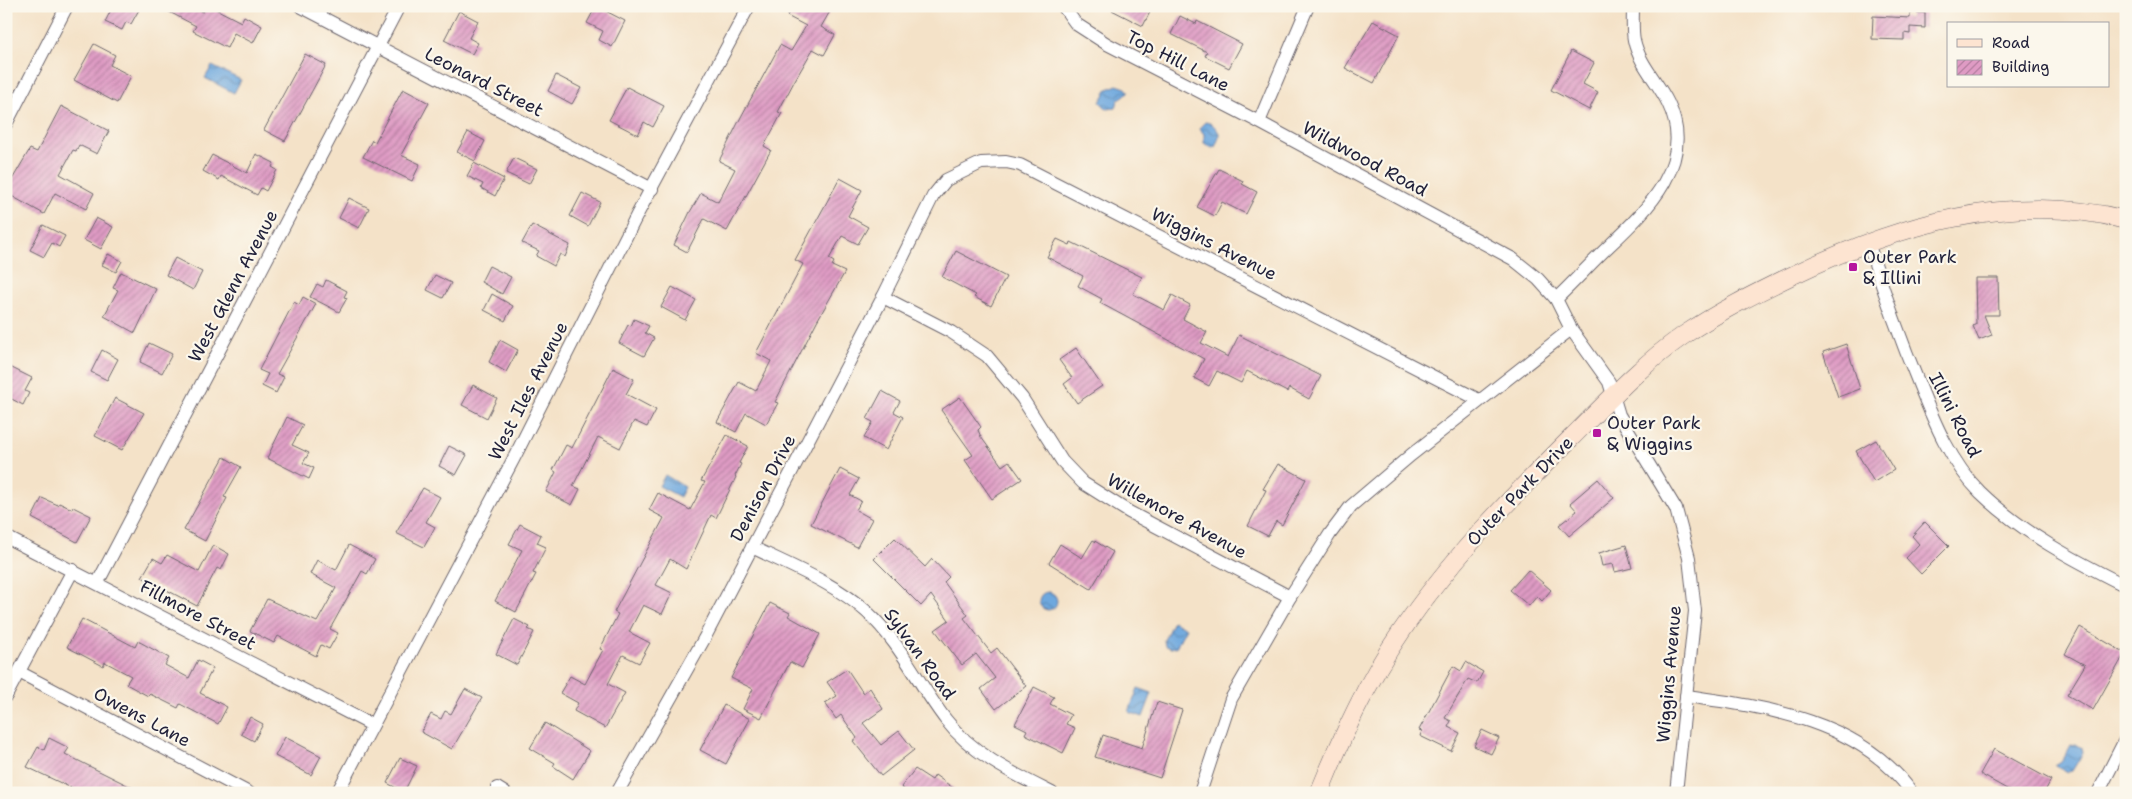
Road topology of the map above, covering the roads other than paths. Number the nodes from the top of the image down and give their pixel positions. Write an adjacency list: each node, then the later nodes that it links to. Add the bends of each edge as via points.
1 (67, 6): 10 (street)
2 (300, 6): 8 (street, Leonard Street)
3 (399, 6): 8 (street, West Glenn Avenue)
4 (749, 6): 11 (street, West Iles Avenue)
5 (1063, 6): 9 (street, Top Hill Lane, via 1076,24 1107,44)
6 (1308, 6): 9 (street)
7 (1633, 6): 16 (street, via 1634,40 1674,119 1676,150 1672,166 1649,206)
8 (378, 46): 11 (street, Leonard Street); 23 (street, West Glenn Avenue)
9 (1259, 122): 16 (street, Wildwood Road, via 1513,259)
10 (6, 124)
11 (652, 188): 29 (street, West Iles Avenue)
12 (933, 196): 15 (street, Denison Drive); 19 (street, Wiggins Avenue, via 946,180 982,163 1006,162 1020,166)
13 (2126, 220): 14 (street, Outer Park Drive, via 2058,210 1989,212 1923,224)
14 (1868, 242): 18 (street, Outer Park Drive, via 1725,308 1681,337); 24 (street, Illini Road, via 1901,342 1934,423 1959,466 1979,492 2010,518 2069,557)
15 (883, 297): 21 (street, Denison Drive); 25 (street, Willemore Avenue, via 951,332 987,356 1022,398 1062,461 1083,483 1129,512)
16 (1556, 299): 17 (street, Wildwood Road)
17 (1571, 329): 18 (street, Wildwood Road, via 1609,382); 19 (street)
18 (1614, 396): 28 (street, Wiggins Avenue, via 1619,415 1676,509 1689,558 1695,611); 36 (street, Outer Park Drive, via 1499,510 1400,633 1365,693)
19 (1479, 400): 25 (street, via 1351,506)
20 (6, 536): 22 (street, Fillmore Street)
21 (752, 547): 33 (street, Denison Drive); 34 (street, Sylvan Road, via 824,583 868,613 903,655 947,721 964,739 1005,769)
22 (73, 570): 23 (street, Fillmore Street); 26 (street)
23 (98, 582): 29 (street, Fillmore Street)
24 (2126, 586)
25 (1290, 597): 35 (street, via 1231,699)
26 (18, 672): 27 (street); 31 (street, Owens Lane)
27 (6, 696)
28 (1686, 696): 37 (street, Wiggins Avenue); 38 (street, via 1787,713 1843,735 1876,753)
29 (372, 726): 32 (street, West Iles Avenue)
30 (2126, 738): 39 (street)
31 (249, 793)
32 (338, 793)
33 (617, 793)
34 (1052, 793)
35 (1200, 793)
36 (1319, 793)
37 (1676, 793)
38 (1912, 793)
39 (2098, 793)

